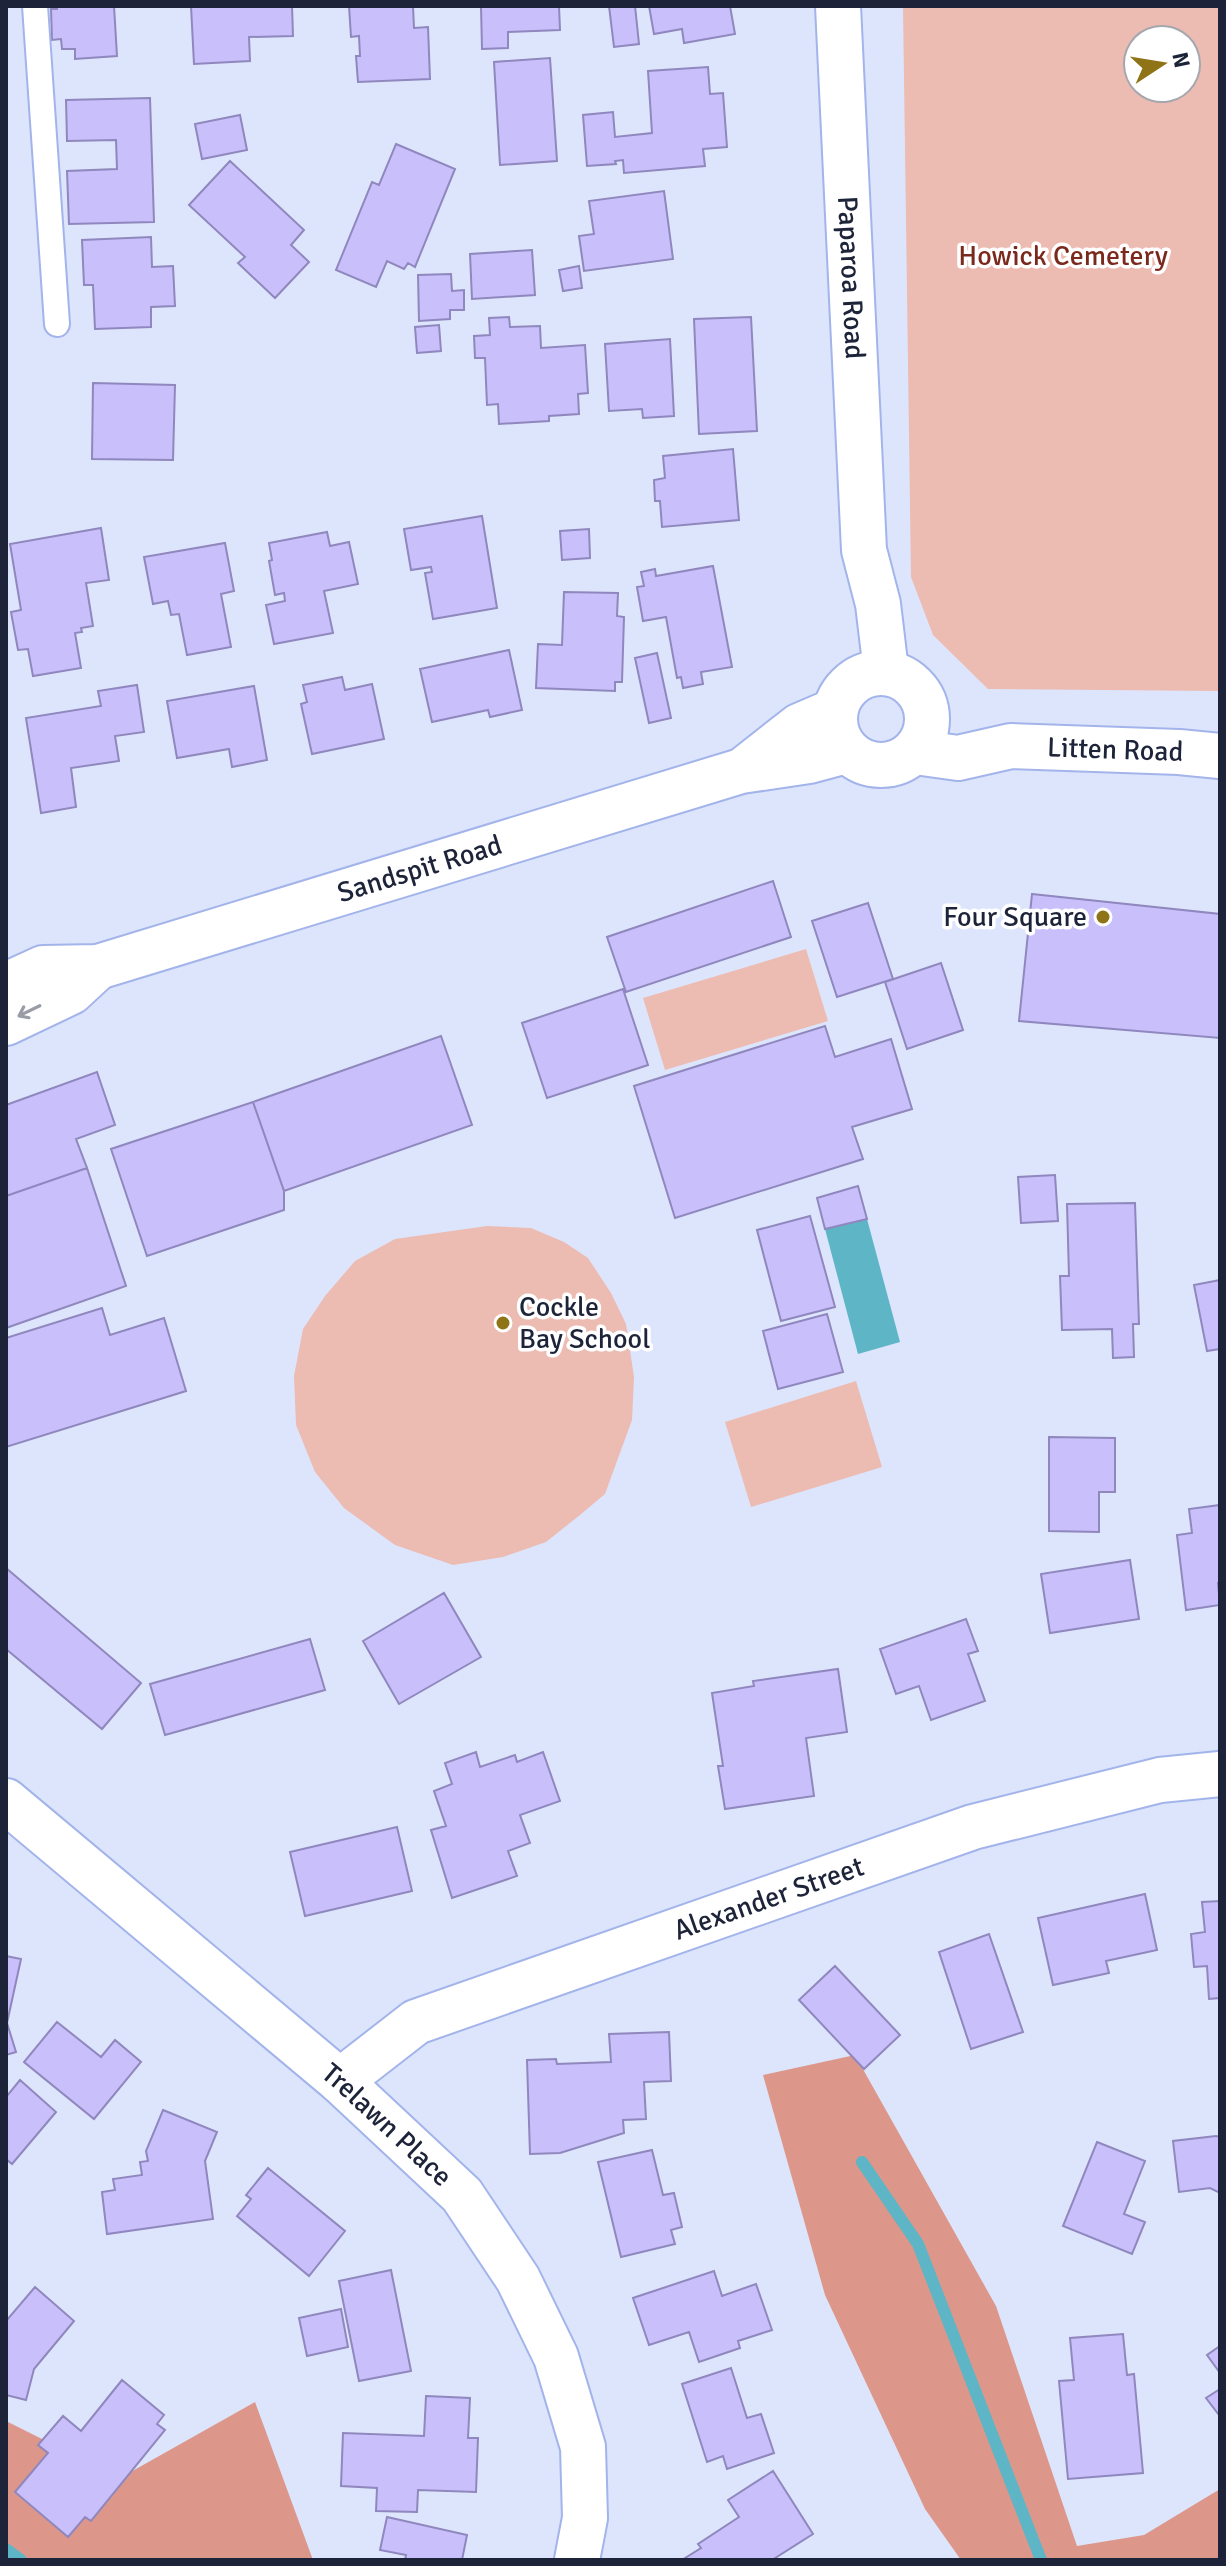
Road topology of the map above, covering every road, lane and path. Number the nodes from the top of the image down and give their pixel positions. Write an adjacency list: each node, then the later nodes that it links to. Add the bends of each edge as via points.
1 (35, 6): 3 (lane)
2 (838, 6): 4 (street, Paparoa Road, via 864,550 878,604)
3 (57, 324)
4 (856, 703): 5 (street, via 909,682 920,693); 5 (street, via 868,764 893,764); 7 (street, Sandspit Road, via 809,761 741,771)
5 (921, 732): 6 (street, Litten Road, via 1011,746)
6 (1220, 756)
7 (98, 967): 8 (street, Sandspit Road, via 43,968); 9 (street, Sandspit Road, one-way to 9, via 71,992)
8 (6, 985)
9 (6, 1023)
10 (1220, 1774): 12 (street, Alexander Street, via 1160,1780 973,1827 416,2022)
11 (6, 1801): 12 (street, Trelawn Place)
12 (340, 2081): 13 (street, Trelawn Place, via 462,2195 518,2279 556,2357 583,2447 585,2518)
13 (577, 2560)

